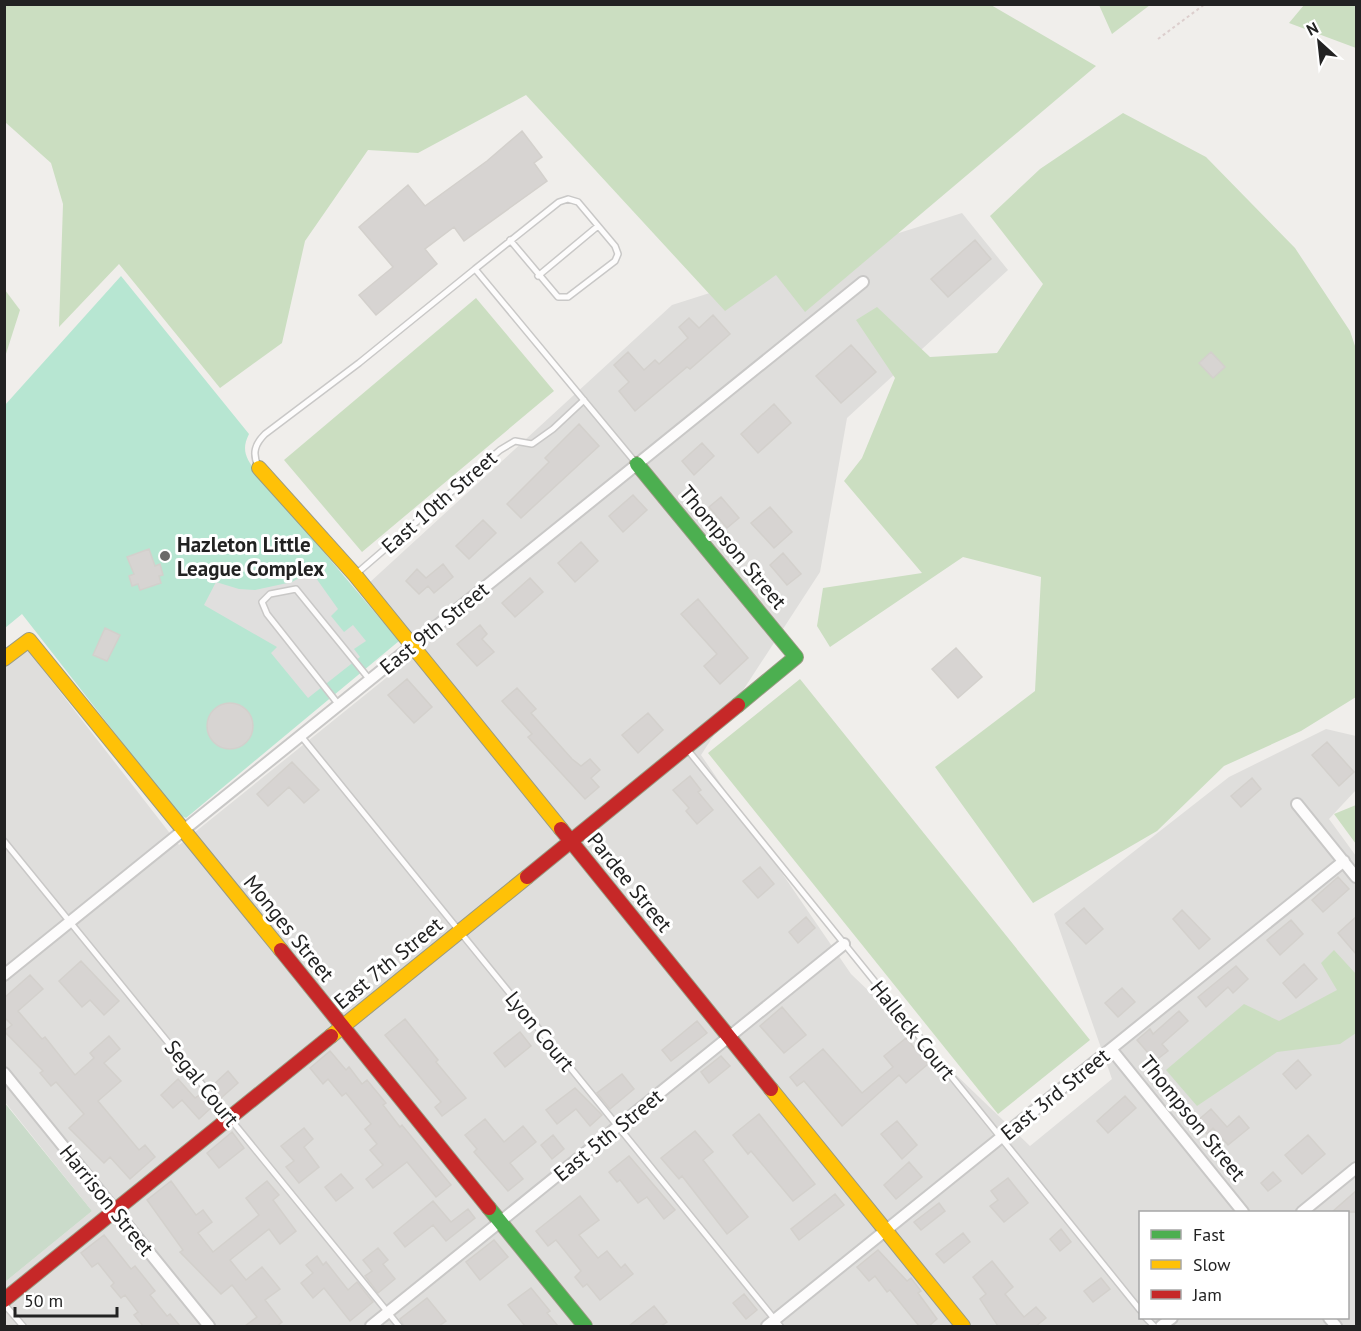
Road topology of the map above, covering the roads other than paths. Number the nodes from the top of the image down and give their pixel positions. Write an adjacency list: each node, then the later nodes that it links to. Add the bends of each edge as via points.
1 (598, 226): 2 (lane, via 578,202 568,199); 4 (lane); 4 (lane, via 615,246 615,261 568,297 558,297)
2 (510, 240): 3 (lane); 4 (lane)
3 (475, 268): 6 (lane); 8 (lane, via 265,434 255,448)
4 (538, 276)
5 (863, 282): 7 (street, East 9th Street)
6 (584, 400): 7 (lane); 9 (lane, East 10th Street, via 532,444 515,441 500,450)
7 (637, 464): 10 (street, East 9th Street); 11 (street, Thompson Street)
8 (259, 468): 9 (street, Pardee Street)
9 (355, 575): 10 (street, Pardee Street)
10 (412, 646): 13 (street, East 9th Street); 20 (street, Pardee Street)
11 (796, 657): 16 (street, East 7th Street)
12 (4, 659): 18 (street, Monges Street, via 29,640)
13 (370, 680): 14 (street, East 9th Street); 14 (lane, via 296,589 270,594 262,602 267,614)
14 (339, 705): 15 (street, East 9th Street)
15 (301, 735): 18 (street, East 9th Street); 24 (lane, Lyon Court)
16 (687, 749): 20 (street, East 7th Street); 25 (lane, Halleck Court)
17 (1297, 804): 21 (street)
18 (183, 831): 23 (street, East 9th Street); 27 (street, Monges Street)
19 (4, 841): 23 (lane, Segal Court)
20 (571, 842): 24 (street, East 7th Street); 28 (street, Pardee Street)
21 (1344, 861): 22 (street); 29 (street, East 3rd Street)
22 (1356, 877)
23 (71, 921): 26 (street, East 9th Street); 31 (lane, Segal Court)
24 (460, 932): 27 (street, East 7th Street); 32 (lane, Lyon Court)
25 (844, 944): 28 (street, East 5th Street); 33 (lane, Halleck Court)
26 (4, 975)
27 (342, 1027): 31 (street, East 7th Street); 38 (street, Monges Street)
28 (729, 1037): 32 (street, East 5th Street); 39 (street, Pardee Street)
29 (1111, 1049): 33 (street, East 3rd Street); 36 (street, Thompson Street)
30 (4, 1073): 35 (street, Harrison Street)
31 (230, 1118): 35 (street, East 7th Street); 42 (lane, Segal Court)
32 (618, 1127): 38 (street, East 5th Street); 43 (lane, Lyon Court)
33 (1001, 1138): 39 (street, East 3rd Street); 41 (lane, Halleck Court)
34 (1356, 1168): 37 (street)
35 (115, 1210): 40 (street, East 7th Street); 45 (street, Harrison Street)
36 (1242, 1211)
37 (1303, 1211)
38 (500, 1222): 42 (street, East 5th Street); 48 (street, Monges Street)
39 (885, 1230): 43 (street, East 3rd Street); 49 (street, Pardee Street)
40 (4, 1302): 44 (lane)
41 (1139, 1309)
42 (388, 1313): 46 (street, East 5th Street); 47 (lane, Segal Court)
43 (774, 1324)
44 (23, 1326)
45 (209, 1326)
46 (371, 1326)
47 (399, 1326)
48 (585, 1326)
49 (963, 1326)

